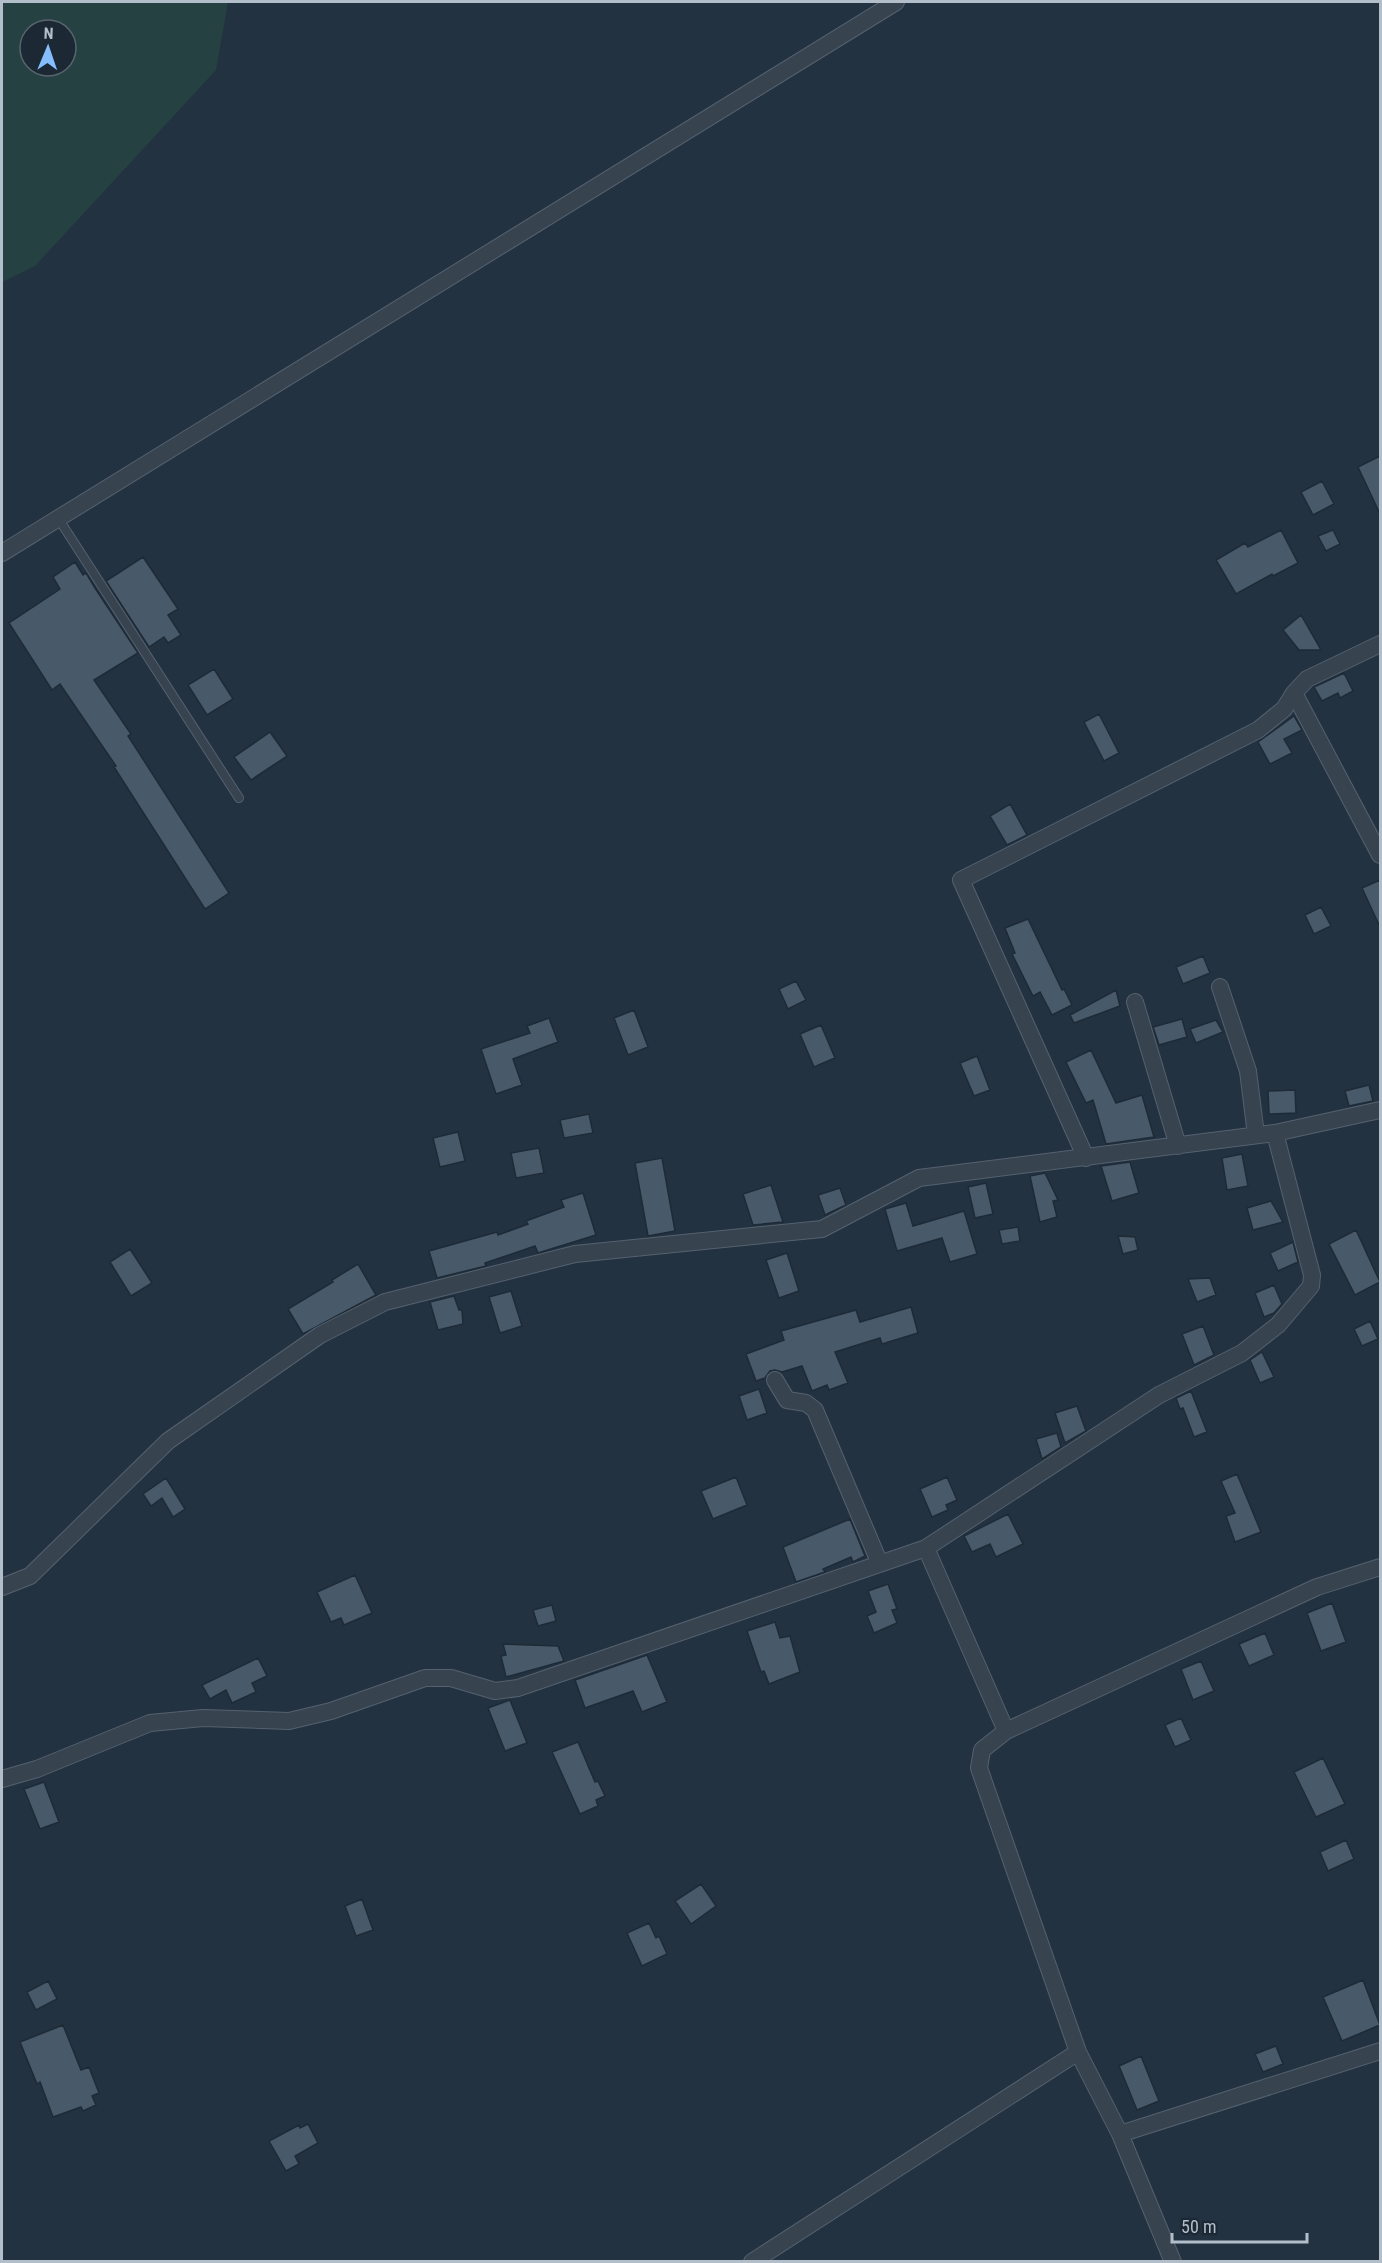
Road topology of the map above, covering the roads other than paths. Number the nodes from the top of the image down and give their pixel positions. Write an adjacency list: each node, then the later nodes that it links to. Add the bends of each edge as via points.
1 (896, 2): 2 (street)
2 (58, 517): 3 (street); 6 (lane)
3 (2, 553)
4 (1378, 650): 5 (street, via 1307,679)
5 (1294, 693): 7 (street); 14 (street, via 1284,709 1258,730 961,880)
6 (239, 798)
7 (1380, 855)
8 (1220, 987): 12 (street, via 1248,1071)
9 (1135, 1002): 13 (street)
10 (1380, 1110): 11 (street)
11 (1275, 1133): 12 (street); 16 (street, via 1312,1275 1311,1286 1278,1325 1242,1353 1158,1395)
12 (1256, 1135): 13 (street)
13 (1178, 1146): 14 (street)
14 (1086, 1158): 19 (street, via 919,1178 822,1229 575,1254 385,1302 320,1335 168,1442 30,1575)
15 (775, 1380): 17 (street, via 787,1400 806,1403 815,1410)
16 (926, 1548): 17 (street); 20 (street)
17 (880, 1564): 21 (street, via 518,1688 495,1691 451,1678 425,1678 331,1711 289,1721 204,1718 150,1722 37,1769)
18 (1380, 1567): 20 (street, via 1317,1587)
19 (2, 1587)
20 (1006, 1731): 23 (street, via 982,1750 980,1768)
21 (2, 1779)
22 (1380, 2051): 24 (street)
23 (1078, 2052): 24 (street); 25 (street)
24 (1120, 2134): 26 (street)
25 (752, 2262)
26 (1173, 2262)

